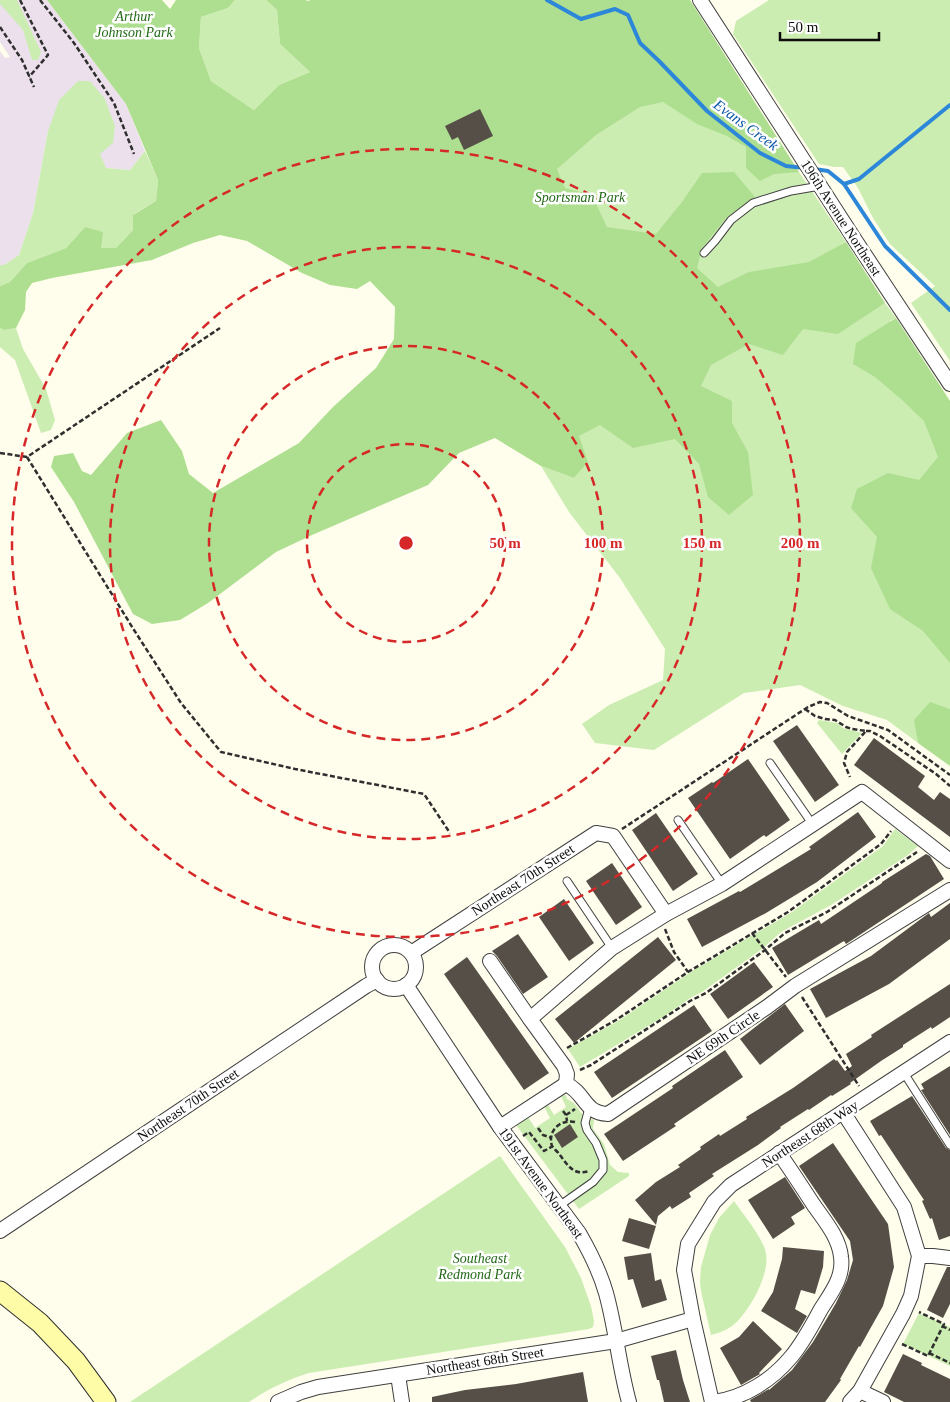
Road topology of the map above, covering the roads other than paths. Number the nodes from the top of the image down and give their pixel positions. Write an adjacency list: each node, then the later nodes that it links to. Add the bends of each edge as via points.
1 (700, 0): 2 (street, 196th Avenue Northeast)
2 (818, 182): 3 (lane, via 753,203 731,220); 4 (street, 196th Avenue Northeast)
3 (704, 253)
4 (950, 384)
5 (770, 762): 7 (lane)
6 (678, 820): 10 (lane)
7 (813, 825): 8 (street, via 862,792); 10 (street)
8 (950, 861)
9 (567, 881): 13 (lane)
10 (722, 884): 12 (street)
11 (950, 890): 22 (street, NE 69th Circle, via 795,986 608,1114 598,1114)
12 (662, 917): 13 (street); 14 (street, Northeast 70th Street, via 616,833 596,832)
13 (612, 948): 18 (street)
14 (411, 953): 16 (street, via 394,945 383,948 372,963); 17 (street, via 416,970)
15 (490, 961): 18 (street)
16 (377, 980): 17 (street, via 391,988); 28 (street, Northeast 70th Street)
17 (406, 984): 24 (street, 191st Avenue Northeast)
18 (530, 1019): 21 (street, via 564,1066)
19 (950, 1042): 20 (street, Northeast 68th Way)
20 (904, 1073): 23 (street, Northeast 68th Way); 25 (lane)
21 (566, 1084): 22 (street); 24 (street)
22 (589, 1108): 27 (lane, via 585,1123 603,1160 603,1170 593,1182)
23 (843, 1112): 26 (street, Northeast 68th Way); 29 (street, via 904,1207)
24 (500, 1127): 27 (street, 191st Avenue Northeast)
25 (950, 1145)
26 (780, 1153): 32 (street, Northeast 68th Way, via 730,1185 714,1202 688,1244 684,1270); 40 (street, via 835,1236 842,1256 841,1273 790,1358 757,1387 727,1400)
27 (559, 1206): 33 (street, 191st Avenue Northeast, via 596,1263)
28 (0, 1231)
29 (919, 1256): 30 (street); 35 (street, via 911,1296)
30 (950, 1258)
31 (0, 1291): 36 (street, via 40,1323 76,1361)
32 (693, 1319): 33 (street, Northeast 68th Street); 40 (street)
33 (616, 1341): 34 (street, Northeast 68th Street); 39 (street, 191st Avenue Northeast)
34 (398, 1375): 37 (street, Northeast 68th Street, via 318,1387); 38 (street)
35 (860, 1391): 41 (street); 42 (street)
36 (106, 1402)
37 (278, 1402)
38 (402, 1402)
39 (628, 1402)
40 (713, 1402)
41 (850, 1402)
42 (883, 1402)

